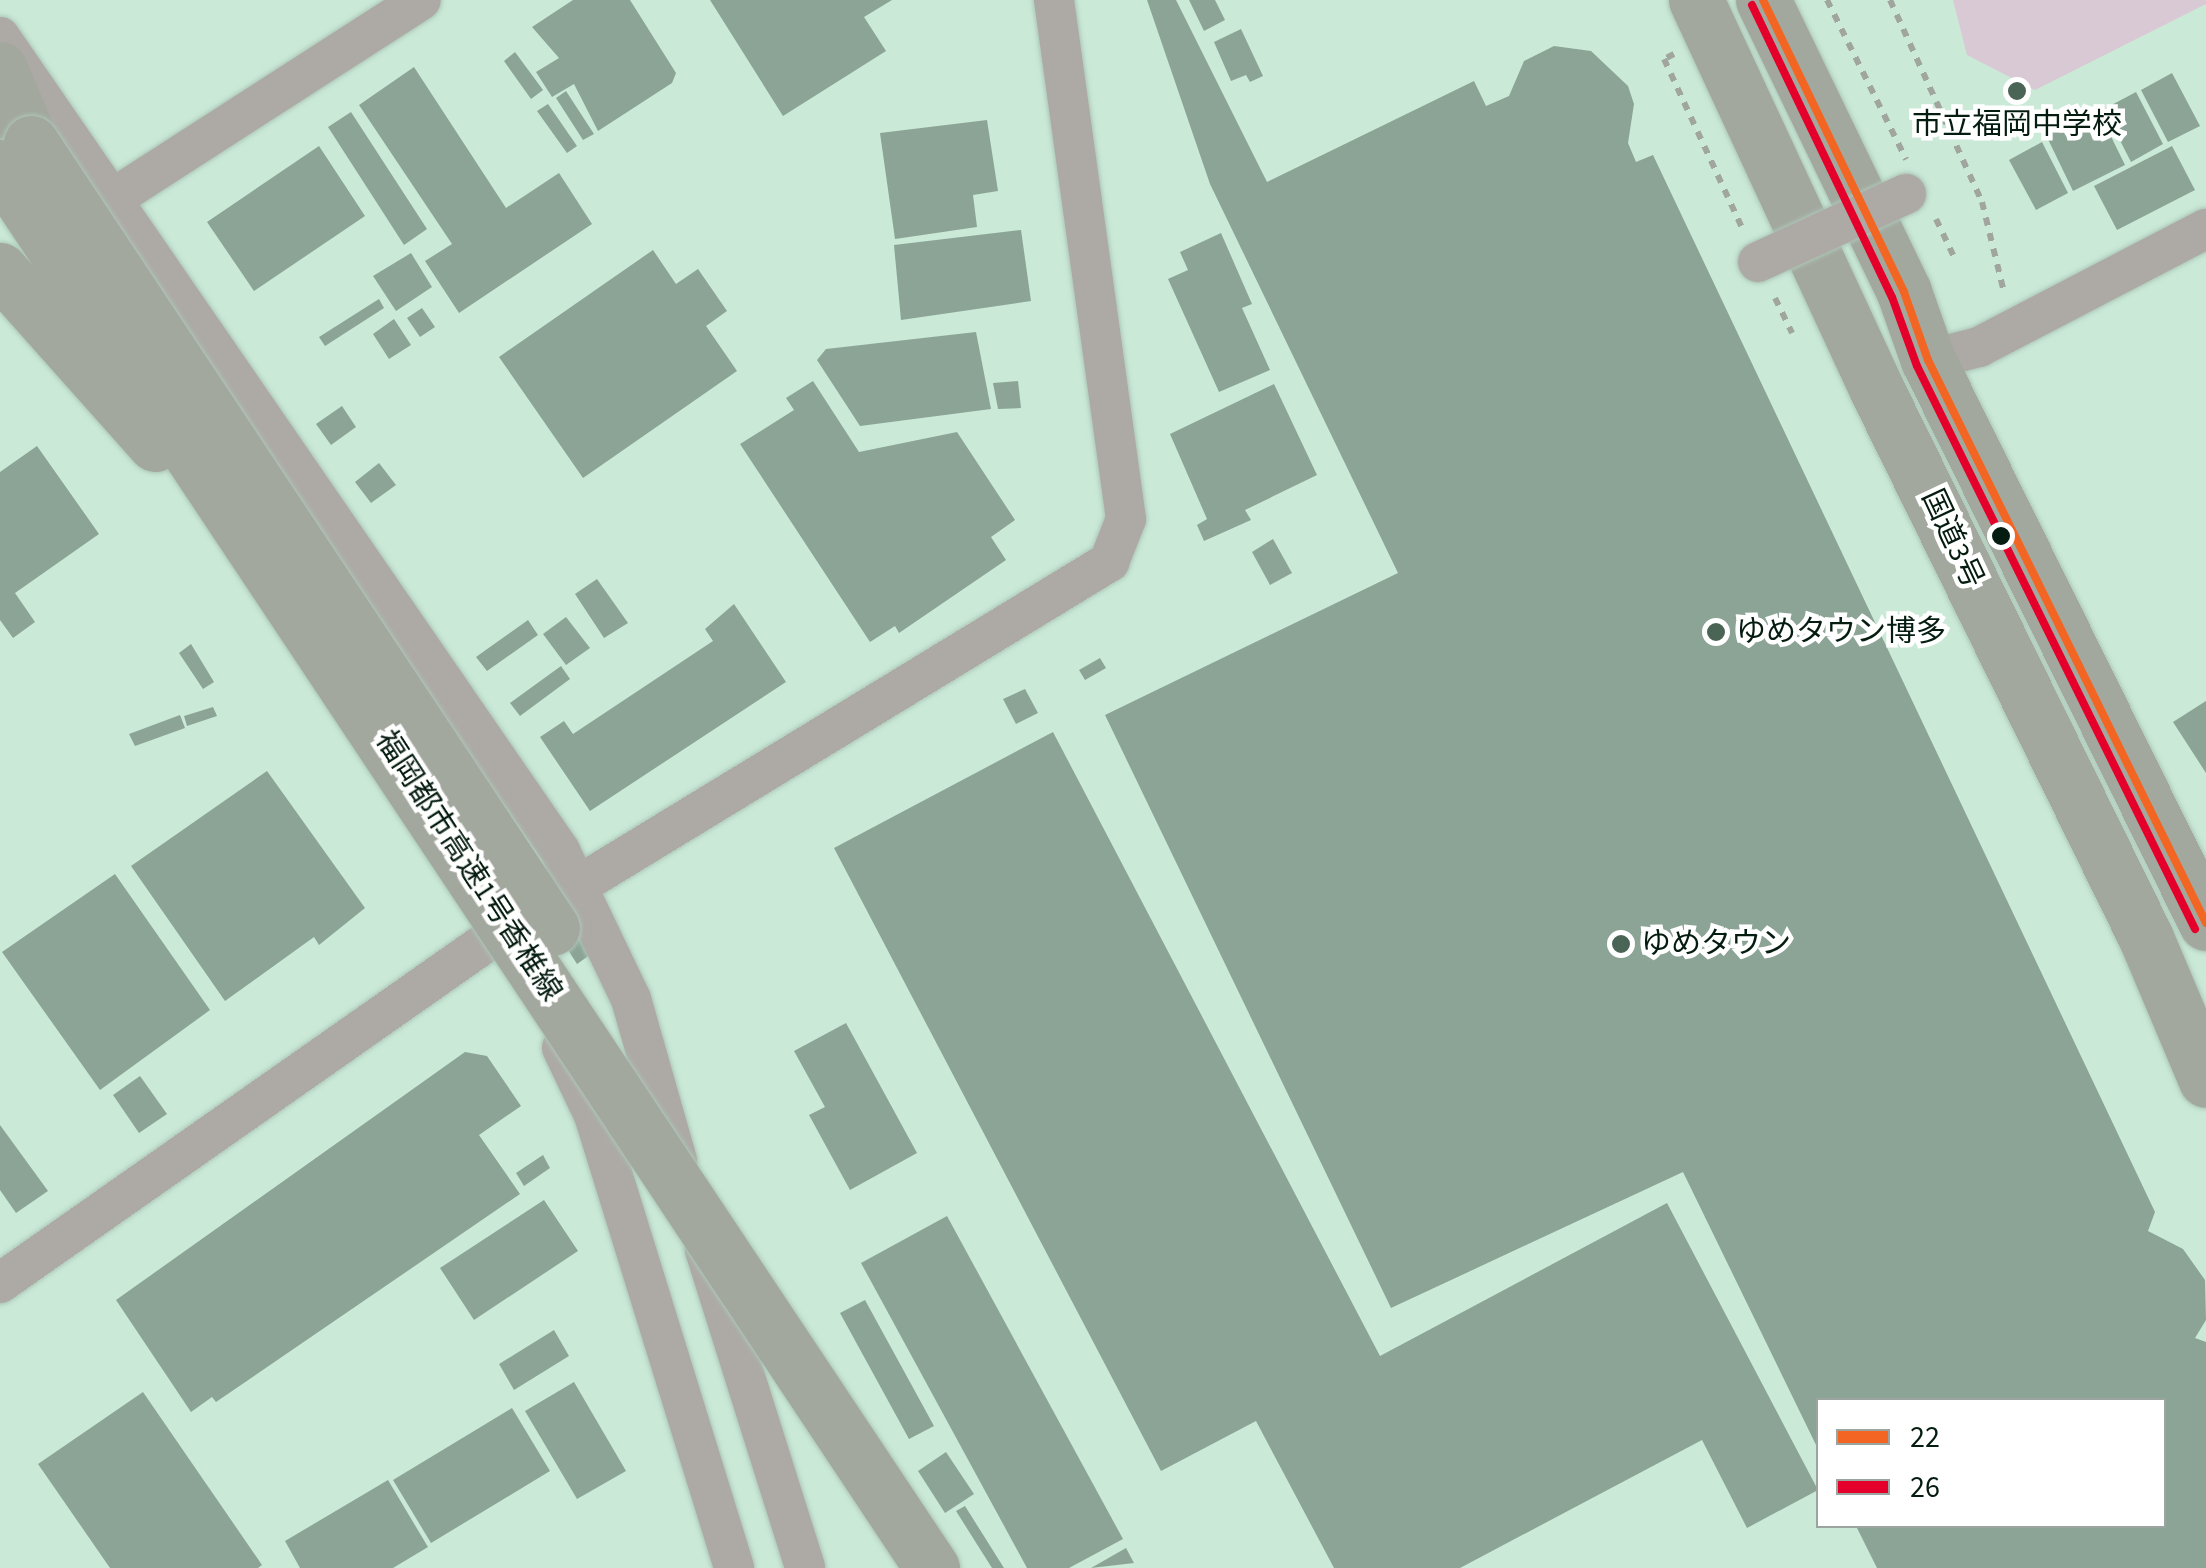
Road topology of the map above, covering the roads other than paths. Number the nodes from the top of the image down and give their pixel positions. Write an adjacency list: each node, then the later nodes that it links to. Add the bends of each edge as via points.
1 (421, 0): 9 (street)
2 (1054, 0): 16 (street, via 1126,520 1109,562)
3 (1696, 0): 19 (highway, 国道3号, via 1877,390 2146,938)
4 (1763, 0): 14 (highway, 国道3号, via 1904,292)
5 (0, 37): 9 (street)
6 (0, 69): 7 (highway)
7 (10, 165): 15 (highway, 福岡都市高速1号香椎線); 21 (highway, bridge, via 495,834 837,1378)
8 (1916, 191): 13 (street, bridge)
9 (112, 198): 12 (street); 16 (street)
10 (0, 210): 12 (street)
11 (2206, 229): 14 (street, via 1979,347)
12 (15, 262): 15 (highway, bridge); 18 (street)
13 (1758, 262)
14 (1928, 360): 17 (highway, 国道3号)
15 (225, 520): 21 (highway, 福岡都市高速1号香椎線, bridge)
16 (579, 885): 18 (street); 23 (street, via 631,999)
17 (2206, 924)
18 (492, 938): 20 (street); 22 (street, via 558,1039 594,1114)
19 (2206, 1080)
20 (0, 1283)
21 (915, 1554)
22 (734, 1568)
23 (805, 1568)

